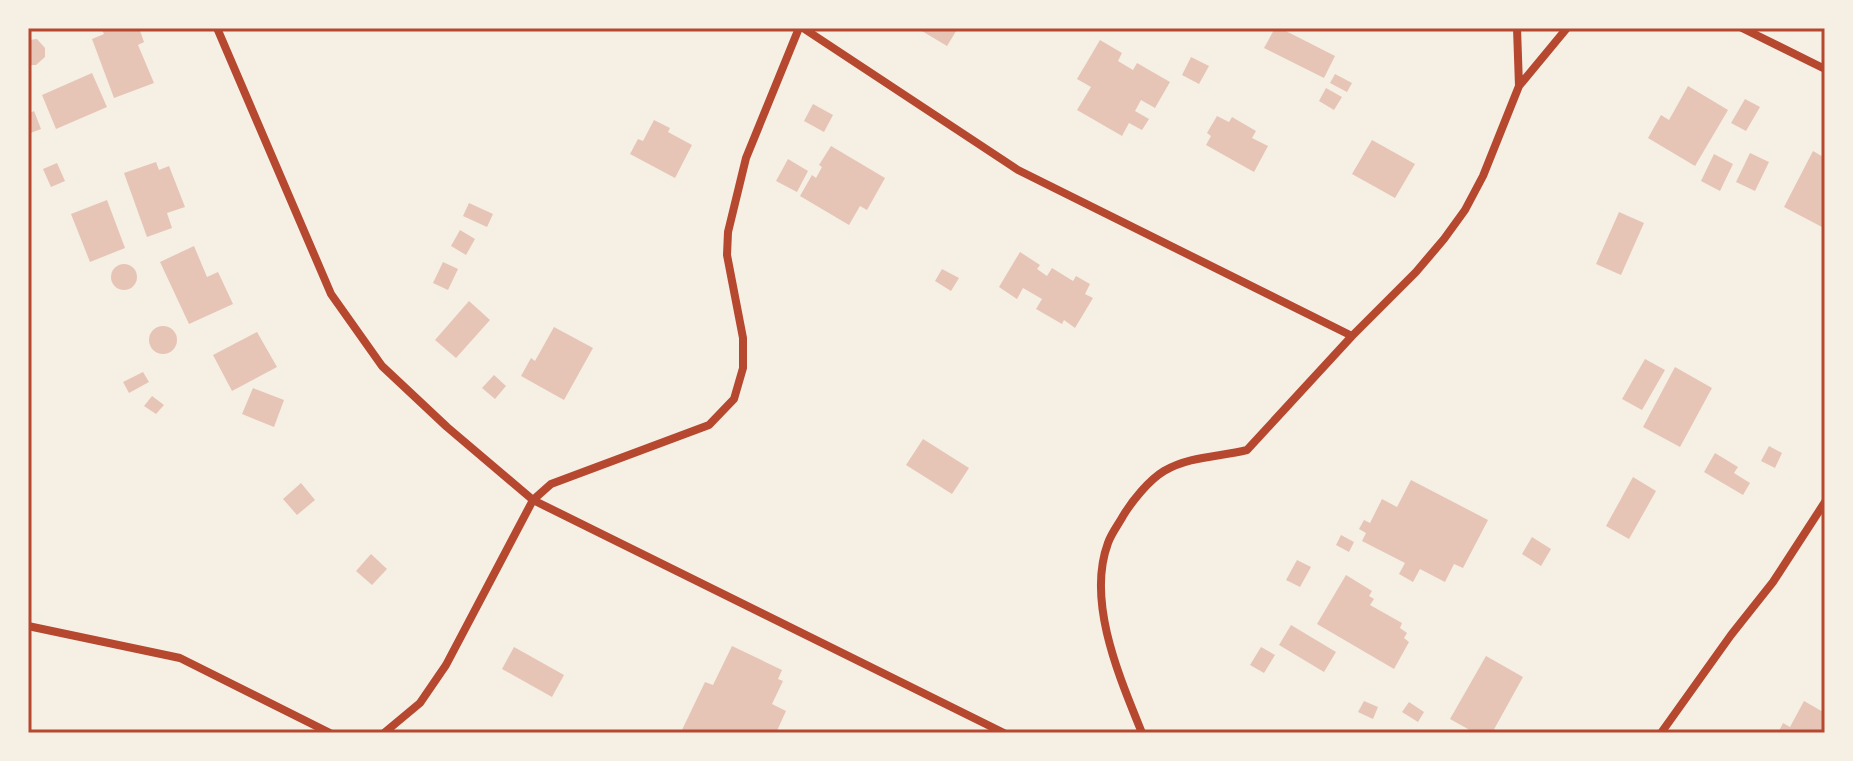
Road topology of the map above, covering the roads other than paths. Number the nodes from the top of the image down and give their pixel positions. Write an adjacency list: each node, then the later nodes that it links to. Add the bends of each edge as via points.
1 (217, 28): 9 (street, via 331,294 382,366)
2 (801, 28): 8 (street, via 1018,170); 9 (street, via 746,158 728,232 727,255 743,338 743,368 734,399 709,425 551,484)
3 (1517, 28): 7 (street)
4 (1567, 28): 7 (street)
5 (1742, 28): 6 (street)
6 (1825, 69)
7 (1519, 86): 8 (street, via 1465,210 1416,272)
8 (1352, 336): 15 (street, via 1247,450 1196,458 1163,471 1130,504 1108,543 1100,596 1116,668)
9 (533, 500): 13 (street, via 446,665 420,703); 14 (street)
10 (1825, 502): 16 (street)
11 (28, 626): 12 (street, via 180,658)
12 (330, 733)
13 (384, 733)
14 (1004, 733)
15 (1142, 733)
16 (1661, 733)

